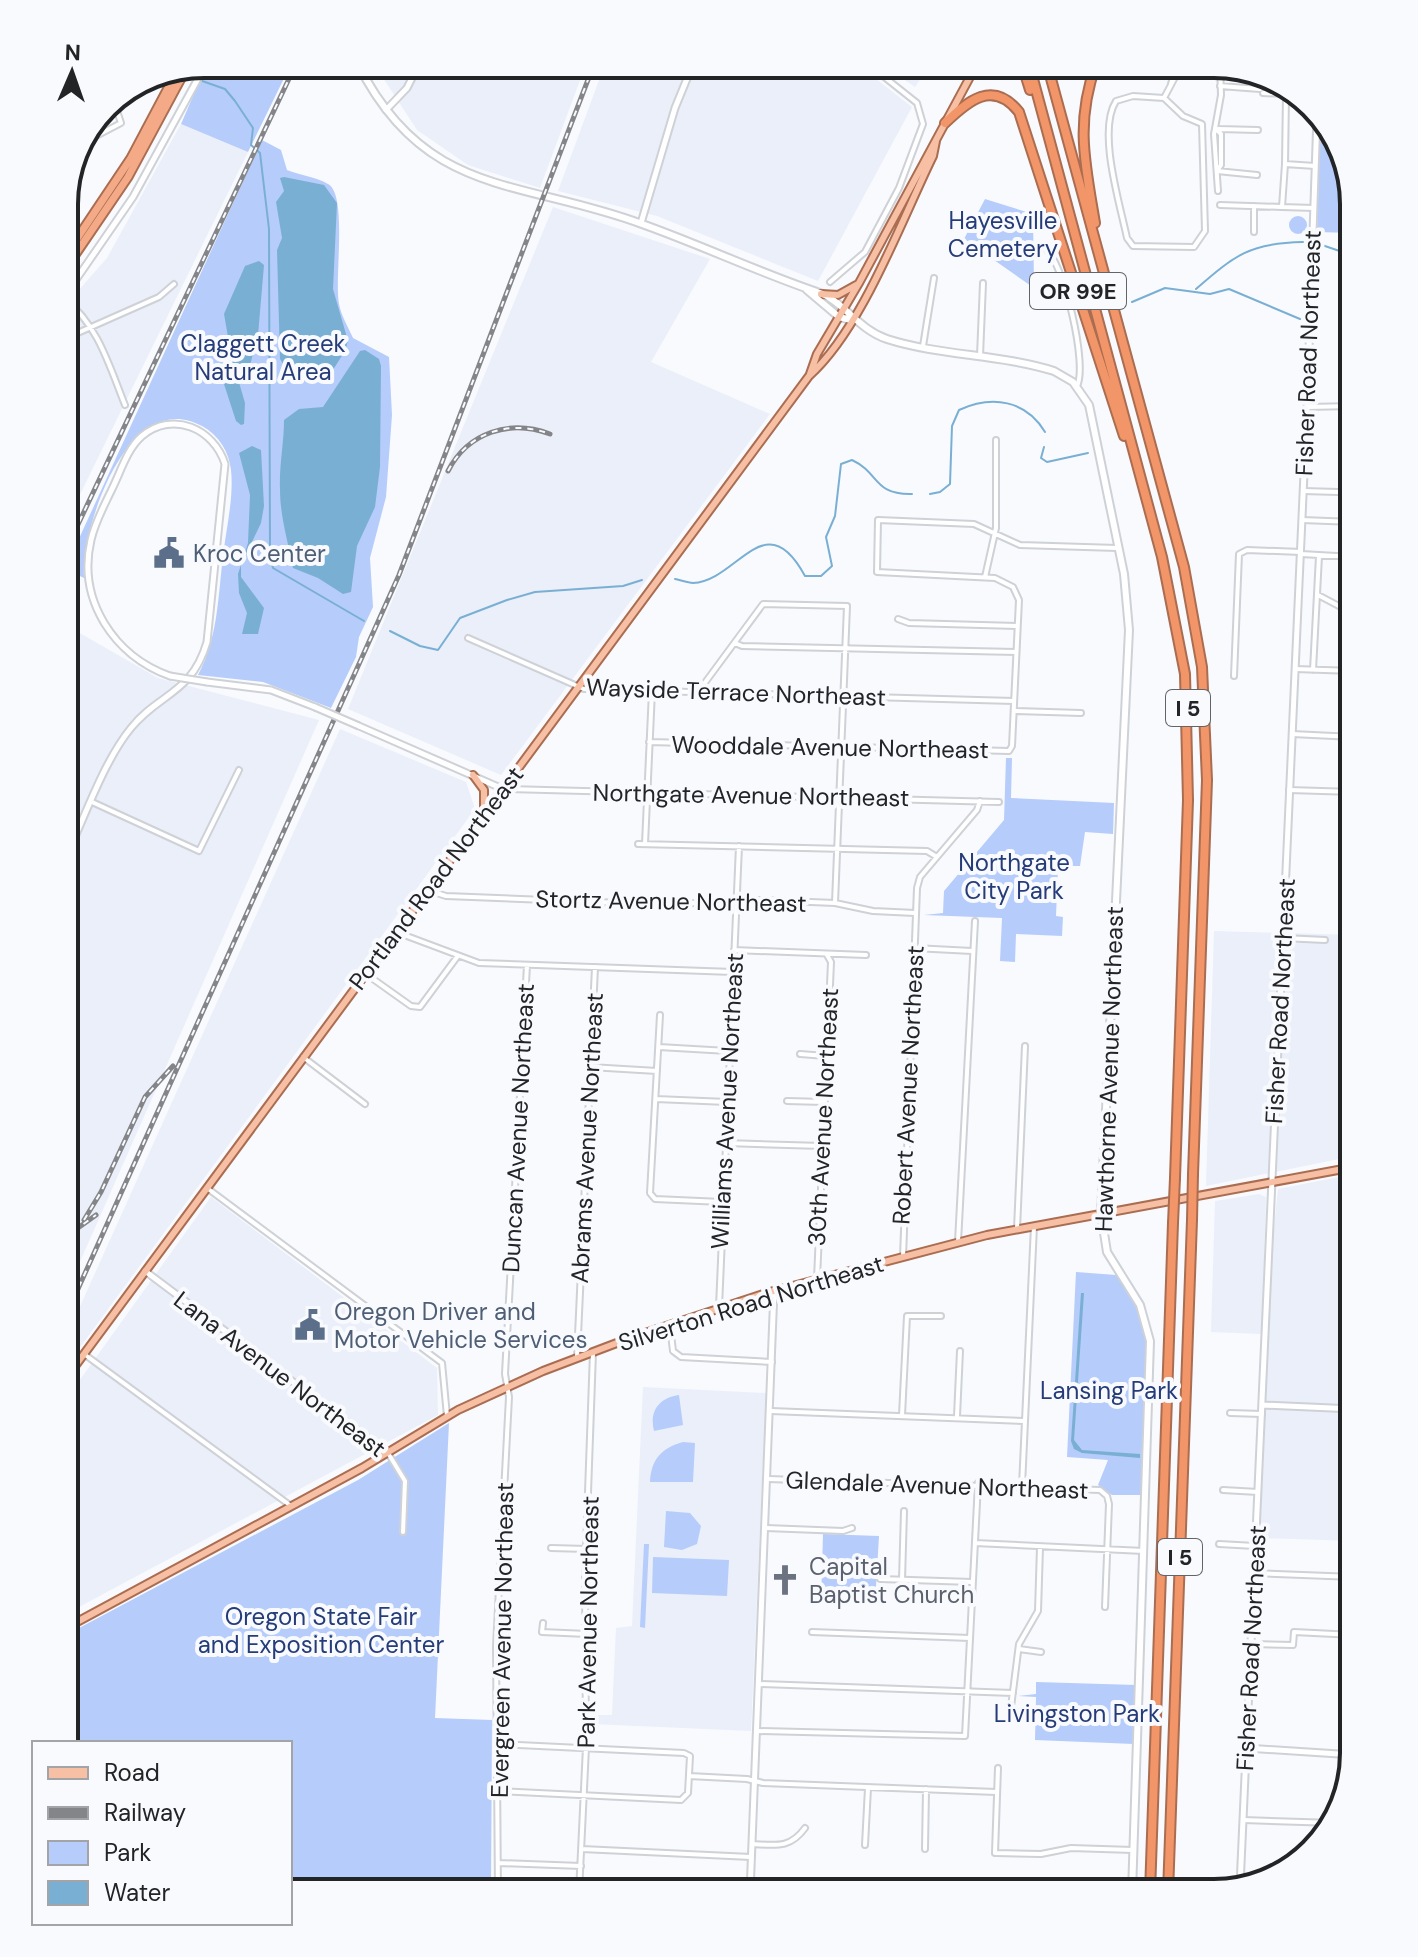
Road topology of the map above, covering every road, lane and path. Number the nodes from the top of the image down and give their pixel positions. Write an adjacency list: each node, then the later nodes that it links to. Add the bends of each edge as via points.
1 (199, 78): 44 (street, via 133,197)
2 (367, 78): 20 (main road)
3 (412, 78): 20 (street)
4 (687, 78): 37 (street)
5 (886, 78): 46 (street, via 913,99 922,113 922,130 863,255)
6 (966, 78): 22 (main road, Portland Road Northeast)
7 (1026, 78): 42 (highway, I 5)
8 (1033, 78): 42 (highway, I 5)
9 (1051, 78): 43 (highway, I 5)
10 (1092, 78): 43 (highway, via 1082,136)
11 (1174, 78): 18 (street)
12 (1220, 78): 15 (street)
13 (177, 82): 16 (highway)
14 (174, 83): 16 (highway)
15 (1220, 86): 17 (street); 23 (street)
16 (173, 87): 39 (highway); 41 (highway, via 128,177)
17 (1271, 92)
18 (1164, 98): 18 (street, via 1203,128 1205,231 1194,247 1130,243 1111,158 1111,111 1116,101)
19 (1286, 101): 28 (street)
20 (386, 110): 37 (main road, via 416,142 466,174)
21 (118, 112): 26 (street, via 122,122)
22 (945, 123): 27 (main road, Portland Road Northeast); 74 (highway, OR 99E, via 980,95 1000,96 1019,112)
23 (1216, 129): 24 (street); 30 (street, via 1221,134)
24 (1258, 130)
25 (1316, 131): 29 (street, Fisher Road Northeast)
26 (99, 134)
27 (936, 141): 47 (main road, Portland Road Northeast); 55 (main road, Portland Road Northeast)
28 (1285, 164): 29 (street); 35 (street)
29 (1315, 166): 36 (street, Fisher Road Northeast)
30 (1217, 171): 31 (street); 32 (street)
31 (1257, 175)
32 (1218, 191)
33 (1220, 205): 34 (street)
34 (1254, 206): 35 (street); 38 (street)
35 (1282, 207): 36 (street)
36 (1314, 208): 64 (street, Fisher Road Northeast)
37 (641, 223): 50 (main road)
38 (1254, 232)
39 (78, 237)
40 (1046, 249): 61 (street, Hawthorne Avenue Northeast, via 1055,258 1072,322 1081,368)
41 (78, 250)
42 (1079, 252): 74 (highway, I 5)
43 (1104, 271): 250 (highway, I 5, bridge, via 1184,567 1204,685 1206,810)
44 (78, 277)
45 (934, 278): 58 (street)
46 (830, 282)
47 (859, 283): 51 (main road, via 838,295); 53 (main road, Portland Road Northeast)
48 (983, 283): 59 (street)
49 (174, 284): 56 (street, via 164,294)
50 (807, 290): 51 (main road); 54 (main road)
51 (821, 294): 53 (main road)
52 (78, 309): 56 (street)
53 (843, 310): 54 (main road, Portland Road Northeast); 55 (main road)
54 (839, 317): 55 (main road); 60 (main road, Portland Road Northeast)
55 (851, 320): 58 (main road, via 881,337); 60 (main road, Portland Road Northeast, via 825,362)
56 (92, 326): 57 (street); 62 (street)
57 (78, 332)
58 (923, 346): 59 (main road)
59 (980, 356): 61 (main road, via 1054,371)
60 (809, 376): 89 (main road, Portland Road Northeast)
61 (1077, 386): 71 (main road, Hawthorne Avenue Northeast, via 1093,417)
62 (125, 405)
63 (1340, 406): 64 (street)
64 (1307, 407): 66 (street, Fisher Road Northeast)
65 (996, 440): 70 (street)
66 (1303, 491): 67 (street); 68 (street, Fisher Road Northeast)
67 (1338, 492)
68 (1302, 520): 69 (street); 72 (street, Fisher Road Northeast)
69 (1340, 521)
70 (996, 533): 71 (street, via 1020,545); 76 (street); 76 (street, via 974,524 878,520 877,572)
71 (1119, 548): 155 (main road, Hawthorne Avenue Northeast, via 1129,645)
72 (1301, 553): 73 (street); 85 (street, Fisher Road Northeast); 88 (street, via 1239,554)
73 (1319, 556): 75 (street); 77 (street)
74 (1162, 557): 249 (highway, I 5, bridge, via 1185,674 1188,734)
75 (1340, 557)
76 (985, 577): 80 (street, via 1013,587 1019,600)
77 (1318, 595): 78 (street); 86 (street)
78 (1340, 607)
79 (898, 619): 80 (street)
80 (1017, 626): 84 (street)
81 (468, 638): 89 (street, Wayside Terrace Northeast)
82 (735, 643): 83 (street); 83 (street, via 763,604 847,606); 91 (street)
83 (846, 648): 84 (street); 92 (street)
84 (1016, 652): 93 (street)
85 (1295, 669): 86 (street); 96 (street, Fisher Road Northeast)
86 (1313, 670): 87 (street)
87 (1340, 671)
88 (1234, 676)
89 (577, 688): 90 (street, Wayside Terrace Northeast); 102 (main road, Portland Road Northeast)
90 (652, 691): 91 (street, Wayside Terrace Northeast); 98 (street)
91 (702, 692): 92 (street, Wayside Terrace Northeast)
92 (844, 695): 93 (street, Wayside Terrace Northeast); 99 (street)
93 (1014, 701): 94 (street)
94 (1014, 711): 95 (street); 99 (street, Wooddale Avenue Northeast, via 1010,750)
95 (1081, 713)
96 (1292, 734): 97 (street); 103 (street, Fisher Road Northeast)
97 (1340, 736)
98 (649, 742): 99 (street, Wooddale Avenue Northeast); 105 (street)
99 (842, 747): 106 (street)
100 (239, 770): 108 (street, via 199,851)
101 (473, 775): 102 (street); 108 (street, bridge, via 271,690 207,682 170,676 141,662 115,639 93,600 88,568 95,526 129,453 149,431 176,424 197,428 213,441 225,464 206,647 197,667 181,687 124,737); 110 (main road, via 484,790)
102 (503, 789): 105 (street, Northgate Avenue Northeast); 110 (main road, Portland Road Northeast)
103 (1289, 790): 104 (street); 123 (street, Fisher Road Northeast)
104 (1340, 792)
105 (647, 793): 106 (street, Northgate Avenue Northeast); 113 (street)
106 (839, 797): 107 (street, Northgate Avenue Northeast); 115 (street)
107 (980, 801): 109 (street, Northgate Avenue Northeast); 116 (street, Robert Avenue Northeast)
108 (92, 802): 111 (street)
109 (999, 802)
110 (484, 813): 117 (main road, Portland Road Northeast)
111 (78, 832)
112 (638, 844): 113 (street)
113 (645, 844): 114 (street)
114 (739, 846): 115 (street); 118 (street, Williams Avenue Northeast)
115 (837, 848): 116 (street, via 929,852); 119 (street)
116 (937, 857): 120 (street, Robert Avenue Northeast, via 918,882)
117 (427, 890): 118 (street, Stortz Avenue Northeast, via 446,896 673,905); 122 (main road, Portland Road Northeast)
118 (736, 899): 119 (street, Stortz Avenue Northeast); 126 (street, Williams Avenue Northeast)
119 (835, 903): 120 (street, Stortz Avenue Northeast)
120 (915, 913): 125 (street, Robert Avenue Northeast)
121 (975, 921): 127 (street)
122 (396, 932): 130 (street); 134 (main road, Portland Road Northeast)
123 (1283, 938): 124 (street); 152 (street, Fisher Road Northeast)
124 (1325, 940)
125 (914, 948): 127 (street); 159 (street, Robert Avenue Northeast)
126 (734, 950): 128 (street); 133 (street, Williams Avenue Northeast)
127 (973, 951): 158 (street)
128 (827, 955): 129 (street); 140 (street, 30th Avenue Northeast, via 831,962)
129 (866, 955)
130 (457, 957): 131 (street); 134 (street, via 420,1007)
131 (527, 965): 132 (street); 172 (street, Duncan Avenue Northeast)
132 (595, 967): 133 (street); 142 (street, Abrams Avenue Northeast)
133 (733, 972): 138 (street, Williams Avenue Northeast)
134 (366, 974): 141 (main road, Portland Road Northeast)
135 (660, 1015): 137 (street)
136 (1025, 1046): 157 (street)
137 (659, 1047): 138 (street); 143 (street)
138 (729, 1051): 146 (street, Williams Avenue Northeast)
139 (800, 1054): 140 (street)
140 (826, 1056): 147 (street, 30th Avenue Northeast)
141 (303, 1057): 148 (street); 153 (main road, Portland Road Northeast)
142 (590, 1067): 143 (street); 169 (street, Abrams Avenue Northeast)
143 (657, 1071): 144 (street)
144 (656, 1099): 146 (street); 154 (street, via 652,1197)
145 (787, 1101): 147 (street)
146 (727, 1102): 149 (street, Williams Avenue Northeast)
147 (824, 1102): 150 (street, 30th Avenue Northeast)
148 (365, 1104)
149 (725, 1143): 150 (street); 154 (street, Williams Avenue Northeast)
150 (822, 1146): 161 (street, 30th Avenue Northeast)
151 (1340, 1170): 152 (main road, Silverton Road Northeast)
152 (1272, 1182): 155 (main road, Silverton Road Northeast); 173 (street, Fisher Road Northeast)
153 (207, 1188): 160 (main road, Portland Road Northeast); 179 (street, via 442,1363)
154 (722, 1202): 163 (street, Williams Avenue Northeast)
155 (1101, 1214): 156 (main road, Silverton Road Northeast); 200 (main road, Hawthorne Avenue Northeast, via 1107,1252 1140,1305 1150,1334)
156 (1034, 1226): 157 (main road, Silverton Road Northeast); 181 (street)
157 (1017, 1229): 158 (main road, Silverton Road Northeast)
158 (958, 1242): 159 (main road, Silverton Road Northeast)
159 (903, 1257): 161 (main road, Silverton Road Northeast)
160 (145, 1271): 168 (main road, Portland Road Northeast); 182 (street, Lana Avenue Northeast)
161 (817, 1279): 162 (main road, Silverton Road Northeast)
162 (774, 1290): 163 (main road, Silverton Road Northeast); 171 (street)
163 (719, 1307): 165 (main road, Silverton Road Northeast)
164 (941, 1316): 178 (street, via 907,1316)
165 (669, 1324): 166 (main road, Silverton Road Northeast); 171 (street, via 673,1351 681,1357)
166 (593, 1351): 169 (main road, Silverton Road Northeast); 198 (street, Park Avenue Northeast)
167 (960, 1351): 180 (street)
168 (84, 1354): 170 (main road, Portland Road Northeast); 188 (street)
169 (577, 1357): 172 (main road, Silverton Road Northeast)
170 (78, 1362)
171 (773, 1362): 175 (street)
172 (507, 1387): 179 (main road, Silverton Road Northeast); 221 (street, Evergreen Avenue Northeast)
173 (1262, 1405): 174 (street); 177 (street, Fisher Road Northeast)
174 (1340, 1408)
175 (771, 1411): 178 (street); 183 (street)
176 (1230, 1413): 177 (street)
177 (1262, 1414): 187 (street, Fisher Road Northeast)
178 (902, 1415): 180 (street)
179 (447, 1416): 182 (main road, Silverton Road Northeast)
180 (957, 1417): 181 (street)
181 (1024, 1421): 185 (street)
182 (388, 1453): 188 (main road, Silverton Road Northeast); 192 (street, Lana Avenue Northeast, via 405,1481)
183 (768, 1479): 184 (street, Glendale Avenue Northeast); 190 (street)
184 (978, 1483): 185 (street, Glendale Avenue Northeast); 193 (street)
185 (1022, 1486): 199 (street, Glendale Avenue Northeast, via 1105,1494)
186 (1223, 1490): 187 (street)
187 (1258, 1492): 195 (street, Fisher Road Northeast)
188 (291, 1506): 207 (main road, Silverton Road Northeast)
189 (904, 1511): 204 (street)
190 (766, 1528): 191 (street); 216 (street)
191 (852, 1528)
192 (403, 1532)
193 (975, 1543): 196 (street); 205 (street)
194 (1219, 1544): 195 (street)
195 (1255, 1546): 201 (street, Fisher Road Northeast)
196 (1040, 1547): 199 (street); 214 (street, via 1038,1611)
197 (551, 1548): 198 (street)
198 (587, 1549): 210 (street, Park Avenue Northeast)
199 (1108, 1550): 200 (street); 206 (street)
200 (1144, 1551): 240 (main road, Hawthorne Avenue Northeast)
201 (1254, 1573): 202 (street); 213 (street, Fisher Road Northeast)
202 (1340, 1576)
203 (880, 1579): 204 (street)
204 (902, 1580): 205 (street)
205 (972, 1582): 212 (street)
206 (1105, 1607)
207 (78, 1621)
208 (543, 1623): 210 (street, via 542,1632)
209 (812, 1632): 212 (street)
210 (587, 1634): 222 (street, Park Avenue Northeast)
211 (1340, 1634): 213 (street, via 1294,1632 1293,1645)
212 (970, 1638): 217 (street)
213 (1251, 1644): 223 (street, Fisher Road Northeast)
214 (1019, 1649): 215 (street); 218 (street)
215 (1041, 1652)
216 (759, 1684): 217 (street); 220 (street)
217 (967, 1692): 218 (street); 220 (street, via 965,1736)
218 (1013, 1693): 219 (street)
219 (1010, 1715)
220 (757, 1731): 227 (street)
221 (497, 1744): 222 (street); 230 (street, Evergreen Avenue Northeast)
222 (586, 1747): 226 (street, via 684,1753 690,1756); 232 (street, Park Avenue Northeast)
223 (1246, 1748): 224 (street); 233 (street, Fisher Road Northeast)
224 (1340, 1754)
225 (998, 1768): 231 (street)
226 (689, 1776): 227 (street); 232 (street, via 688,1793 681,1800)
227 (755, 1781): 228 (street); 236 (street)
228 (868, 1788): 229 (street); 237 (street)
229 (926, 1789): 231 (street); 239 (street)
230 (498, 1791): 232 (street); 242 (street, Evergreen Avenue Northeast)
231 (996, 1792): 240 (street, via 995,1853)
232 (584, 1795): 238 (street, Park Avenue Northeast)
233 (1243, 1820): 234 (street); 244 (street, Fisher Road Northeast)
234 (1319, 1822)
235 (805, 1828): 236 (street, via 786,1845)
236 (752, 1844): 241 (street)
237 (865, 1845)
238 (582, 1849): 241 (street); 243 (street, Park Avenue Northeast)
239 (925, 1849)
240 (1133, 1850): 248 (main road, Hawthorne Avenue Northeast)
241 (751, 1857): 247 (street)
242 (499, 1863): 243 (street); 245 (street, Evergreen Avenue Northeast)
243 (581, 1866): 246 (street, Park Avenue Northeast)
244 (1240, 1876)
245 (498, 1879)
246 (580, 1879)
247 (750, 1879)
248 (1132, 1879)
249 (1150, 1879)
250 (1168, 1879)

